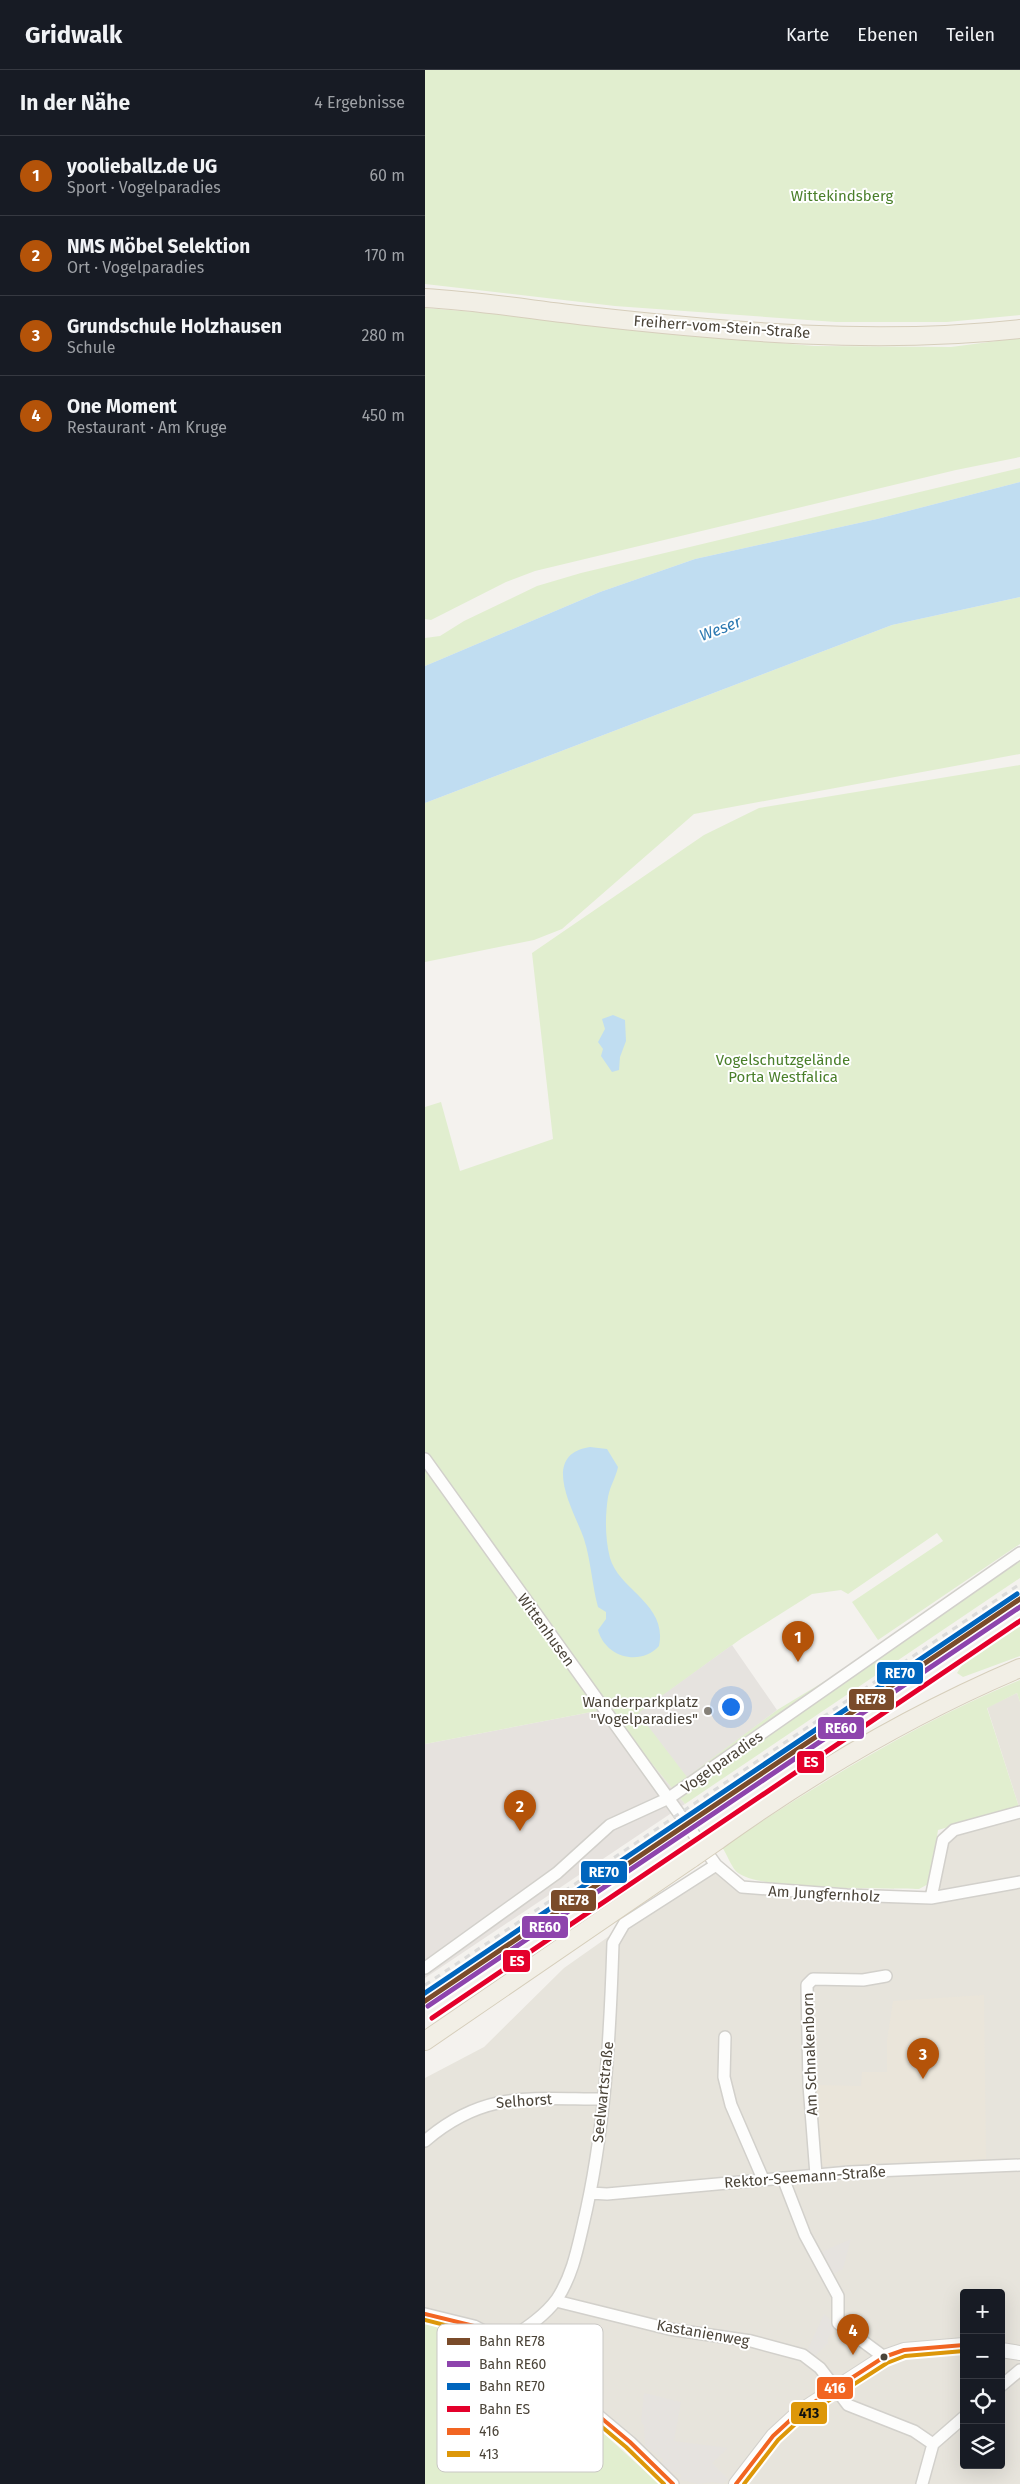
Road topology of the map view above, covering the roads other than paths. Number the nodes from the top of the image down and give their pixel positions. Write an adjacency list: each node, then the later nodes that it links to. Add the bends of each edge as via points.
1 (425, 298): 2 (main road, Freiherr-vom-Stein-Straße, via 800,334 907,337)
2 (1020, 329)
3 (425, 1459): 6 (street, Wittenhusen)
4 (1020, 1553): 6 (street, Vogelparadies)
5 (1020, 1668): 14 (main road, bridge, via 962,1693 842,1757 779,1796)
6 (669, 1798): 8 (street, Am Jungfernholz); 11 (street, Vogelparadies, via 610,1825 557,1873)
7 (1020, 1812): 10 (street, via 954,1830 943,1840)
8 (716, 1865): 10 (street, Am Jungfernholz, via 742,1887 759,1890); 15 (street, Seelwartstraße, via 624,1924 617,1933 613,1943)
9 (1020, 1882): 10 (street, Am Jungfernholz)
10 (931, 1898)
11 (425, 1968)
12 (886, 1976): 18 (street, Am Schnakenborn, via 863,1980 813,1979 807,1985 809,2085)
13 (725, 2037): 20 (street, via 724,2077 731,2105)
14 (425, 2041)
15 (603, 2099): 16 (street, Selhorst, via 500,2101 462,2114); 21 (street, Seelwartstraße)
16 (425, 2140)
17 (1020, 2165): 18 (street, Rektor-Seemann-Straße)
18 (816, 2174): 19 (street, Rektor-Seemann-Straße)
19 (783, 2178): 20 (street, Rektor-Seemann-Straße); 29 (street, via 805,2235 838,2296 839,2323)
20 (763, 2180): 21 (street, Rektor-Seemann-Straße)
21 (590, 2193): 22 (street, Seelwartstraße, via 571,2275)
22 (556, 2301): 25 (street, Seelwartstraße); 32 (street, Kastanienweg, via 669,2329 751,2341 803,2355 820,2368)
23 (425, 2314): 24 (street)
24 (466, 2324)
25 (531, 2324)
26 (960, 2345): 29 (street, via 904,2350)
27 (1005, 2351): 28 (street)
28 (1020, 2353)
29 (884, 2357): 32 (street)
30 (1020, 2370): 31 (street)
31 (1005, 2383)
32 (837, 2389): 35 (street, Kastanienweg, via 848,2405 914,2431); 37 (street, via 799,2412 773,2436)
33 (603, 2420): 36 (street)
34 (960, 2420): 35 (street)
35 (933, 2444): 38 (street)
36 (673, 2484)
37 (736, 2484)
38 (922, 2484)

